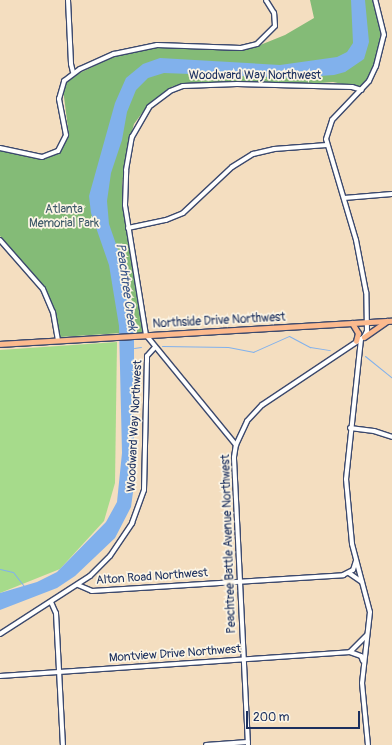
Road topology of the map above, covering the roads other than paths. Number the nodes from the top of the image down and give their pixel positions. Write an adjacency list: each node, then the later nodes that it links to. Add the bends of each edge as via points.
1 (68, 0): 4 (street, via 70,64)
2 (266, 0): 4 (street, via 274,13 275,26 253,46 144,47 114,54)
3 (375, 0): 5 (street, via 384,40 374,73)
4 (73, 72): 7 (street, via 64,82 60,94 59,105 66,135 58,151 42,157)
5 (362, 90): 6 (street, via 332,120 327,132); 10 (street, Woodward Way Northwest, via 352,87 200,84 170,91 145,112 132,137 124,185)
6 (327, 145): 9 (street); 10 (street, via 274,149 253,154 232,167 184,213 166,220)
7 (0, 148)
8 (392, 194): 9 (street)
9 (344, 198): 13 (street, via 364,284)
10 (128, 228): 15 (street, Woodward Way Northwest)
11 (0, 240): 17 (street, via 43,289 52,312)
12 (389, 321): 13 (main road, Northside Drive Northwest); 16 (main road)
13 (368, 322): 14 (main road, Northside Drive Northwest); 16 (street)
14 (352, 323): 15 (main road, Northside Drive Northwest); 16 (main road)
15 (146, 335): 17 (main road, Northside Drive Northwest); 19 (street)
16 (360, 339): 20 (street); 22 (street, Peachtree Battle Avenue Northwest, via 262,405 247,421)
17 (58, 341): 18 (main road, Northside Drive Northwest)
18 (0, 344)
19 (155, 347): 22 (street); 27 (street, Woodward Way Northwest, via 147,356 145,481 137,511 126,534 110,556)
20 (350, 428): 21 (street, via 374,431); 23 (street, via 347,496)
21 (392, 437)
22 (236, 445): 25 (street, Peachtree Battle Avenue Northwest, via 234,458)
23 (356, 561): 24 (street); 26 (street)
24 (349, 573): 25 (street, Alton Road Northwest); 26 (street)
25 (240, 582): 27 (street, Alton Road Northwest, via 92,591); 32 (street, Peachtree Battle Avenue Northwest)
26 (362, 582): 30 (street, via 370,612)
27 (78, 585): 28 (street, Woodward Way Northwest)
28 (52, 602): 29 (street, Woodward Way Northwest); 34 (street, via 56,613)
29 (0, 634)
30 (367, 635): 31 (street); 33 (street)
31 (350, 652): 32 (street, Montview Drive Northwest); 33 (street, via 361,656)
32 (244, 660): 34 (street, Montview Drive Northwest); 36 (street, Peachtree Battle Avenue Northwest)
33 (364, 661): 39 (street, via 363,707)
34 (59, 672): 35 (street, Montview Drive Northwest); 37 (street)
35 (0, 676)
36 (248, 744): 38 (street)
37 (63, 745)
38 (206, 745)
39 (368, 745)

